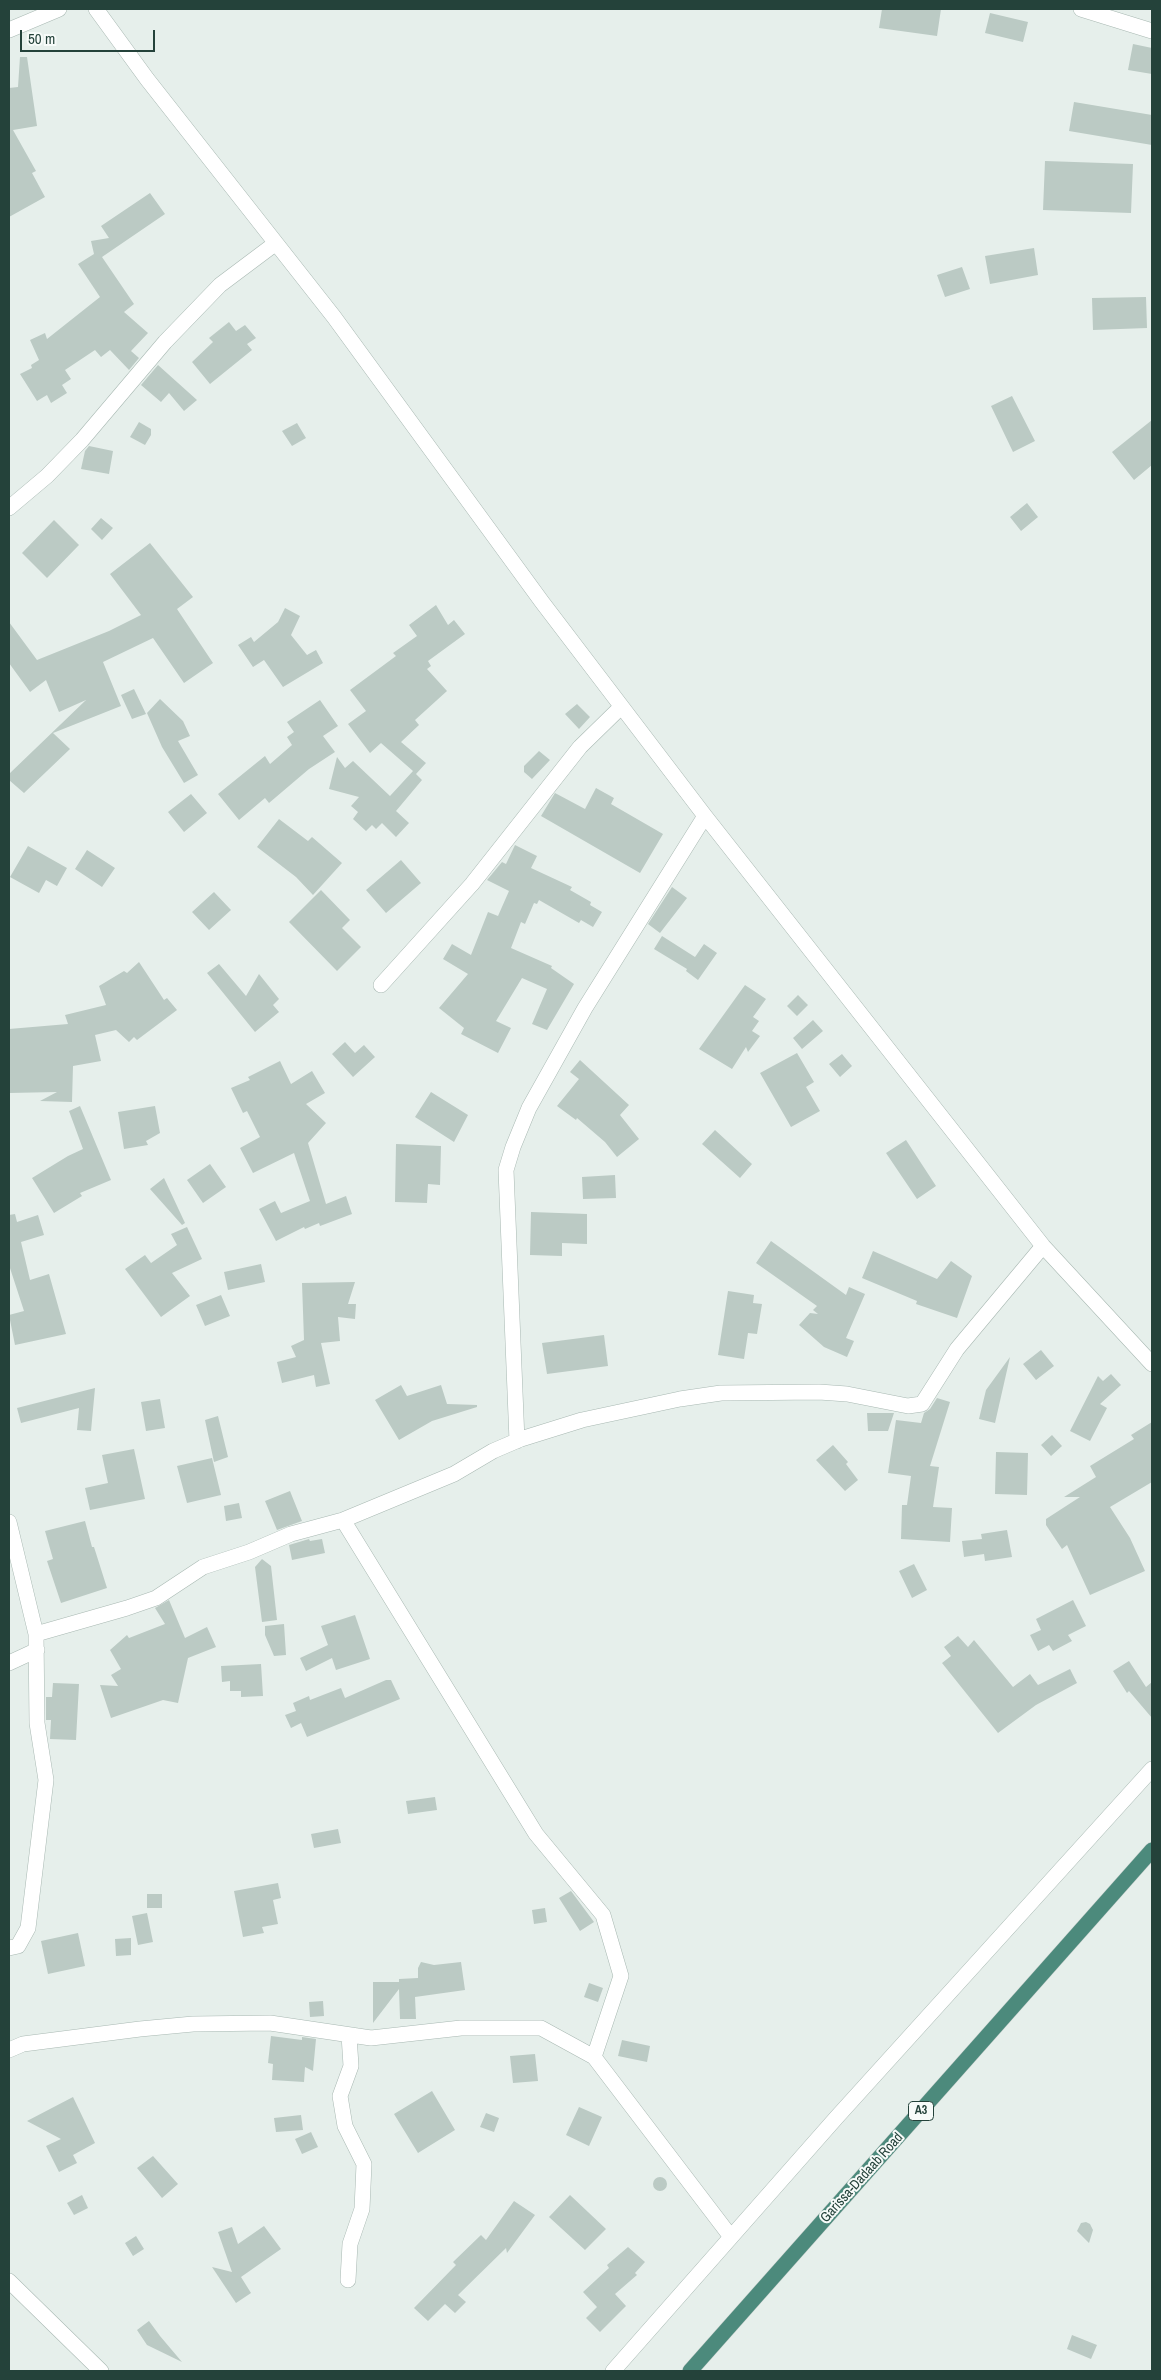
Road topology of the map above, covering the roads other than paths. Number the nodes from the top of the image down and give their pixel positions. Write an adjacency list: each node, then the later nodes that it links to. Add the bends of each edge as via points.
1 (59, 9): 4 (street)
2 (96, 9): 6 (street)
3 (1081, 9): 5 (street)
4 (9, 30)
5 (1152, 31)
6 (276, 243): 7 (street, via 220,285 165,342 82,440); 8 (street)
7 (9, 508)
8 (621, 707): 9 (street); 10 (street, via 580,747 472,884)
9 (705, 816): 11 (street); 13 (street, via 585,1008 529,1108 506,1170)
10 (381, 985)
11 (1043, 1246): 12 (street); 13 (street, via 958,1349 922,1404 908,1406 819,1392 721,1393 582,1420)
12 (1152, 1364)
13 (517, 1441): 14 (street, via 454,1474)
14 (343, 1520): 16 (street, via 291,1534 203,1567 156,1598); 24 (street, via 536,1834 603,1915 621,1976)
15 (9, 1522): 16 (street)
16 (36, 1634): 17 (street)
17 (37, 1650): 18 (street); 21 (street, via 37,1723 46,1780 28,1928 18,1946)
18 (9, 1663)
19 (1152, 1769): 25 (street)
20 (1152, 1850): 30 (highway, Garissa-Dadaab Road / A3)
21 (9, 1948)
22 (349, 2035): 23 (street, via 270,2023 194,2024 23,2044); 24 (street, via 371,2038 462,2028 541,2028); 26 (street, via 351,2066 340,2096 345,2126 364,2164 362,2209 350,2244)
23 (9, 2050)
24 (594, 2057): 25 (street)
25 (731, 2237): 29 (street)
26 (348, 2280)
27 (9, 2281): 28 (street)
28 (101, 2371)
29 (613, 2371)
30 (690, 2371)

